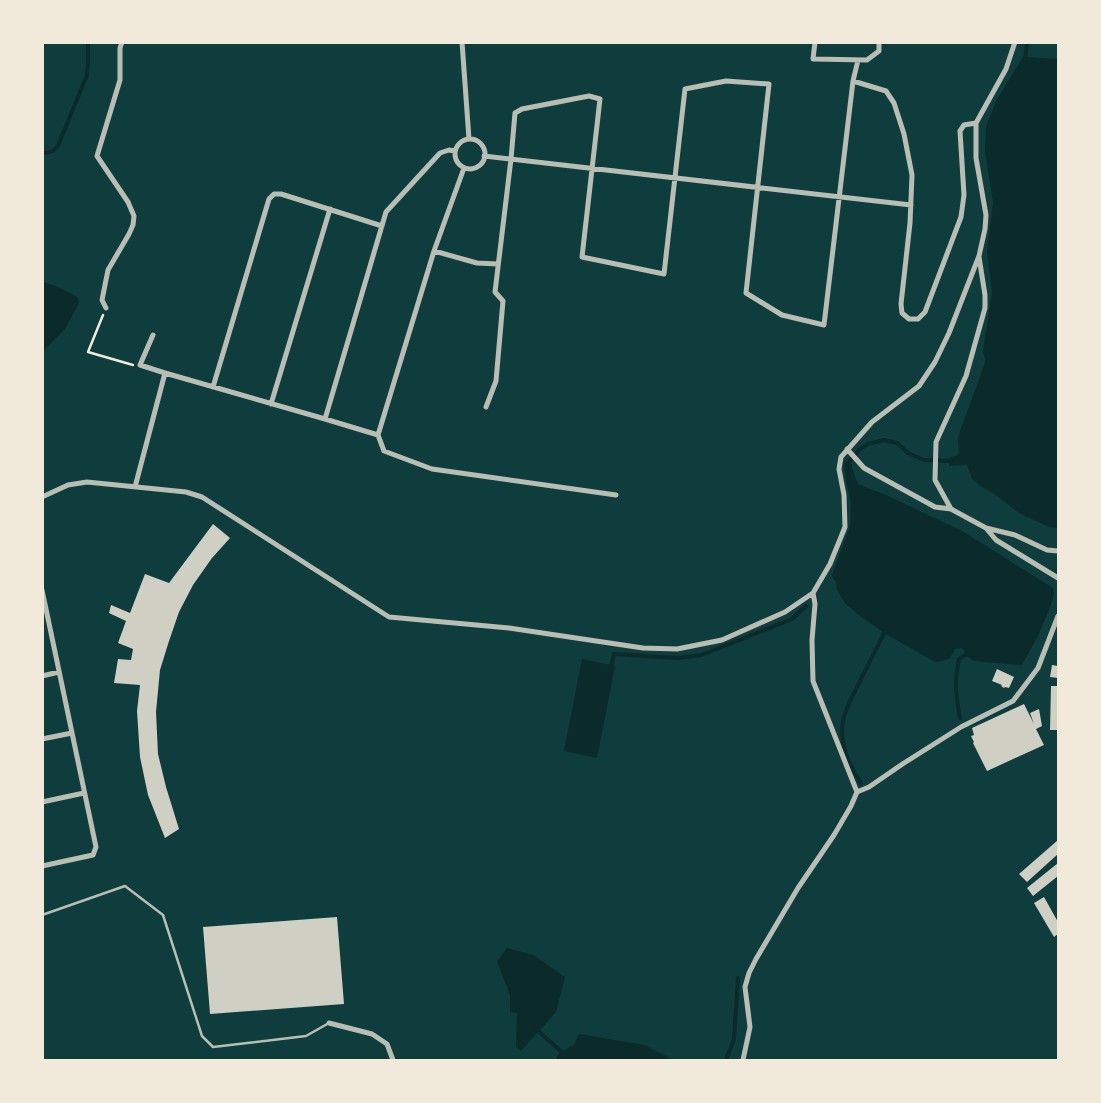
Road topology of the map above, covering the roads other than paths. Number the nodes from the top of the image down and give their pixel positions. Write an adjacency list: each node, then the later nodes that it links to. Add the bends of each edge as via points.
1 (122, 42): 24 (street, via 120,80 97,156 134,216 129,234 108,270 102,300)
2 (462, 42): 9 (street)
3 (815, 42): 6 (street, via 813,60)
4 (879, 42): 6 (street, via 879,51 867,60)
5 (1015, 42): 8 (street, via 1006,69)
6 (858, 60): 7 (street)
7 (853, 81): 17 (street); 18 (street, via 886,91 894,102 912,175)
8 (976, 123): 18 (street, via 964,125 960,132 964,195 961,217 925,312 918,320 909,319 902,313 901,304); 22 (street, via 976,158 986,215)
9 (469, 139): 10 (street, via 460,143); 11 (street, via 480,144)
10 (455, 151): 13 (street, via 456,159); 20 (street, via 440,153 386,212)
11 (484, 156): 12 (street); 13 (street, via 477,167)
12 (511, 159): 14 (street); 14 (street, via 515,113 522,108 589,96 600,99); 23 (street)
13 (464, 168): 21 (street)
14 (592, 169): 15 (street); 15 (street, via 582,257 664,274)
15 (675, 178): 16 (street); 16 (street, via 685,88 726,81 769,84)
16 (758, 188): 17 (street); 17 (street, via 746,293 782,315 824,325)
17 (840, 197): 18 (street)
18 (911, 205)
19 (330, 209): 20 (street); 27 (street, via 281,194 274,194 269,200); 28 (street)
20 (382, 226): 30 (street)
21 (434, 251): 23 (street, via 477,263); 31 (street)
22 (979, 256): 32 (street, via 949,333 919,386 872,422); 36 (street, via 985,308 966,376 936,442 935,480)
23 (498, 264): 29 (street, via 494,292 503,301 496,381)
24 (106, 308)
25 (153, 335): 26 (street, via 140,365)
26 (165, 373): 27 (street); 33 (street)
27 (213, 387): 28 (street)
28 (271, 404): 30 (street)
29 (486, 407)
30 (325, 419): 31 (street)
31 (378, 435): 34 (street, via 384,451 432,469)
32 (847, 449): 36 (street, via 864,468 935,507); 41 (street, via 841,457 839,469 846,527)
33 (136, 487): 35 (street, via 86,482 68,485); 41 (street, via 186,492 202,497 389,617 508,628 677,650 722,640 785,612)
34 (616, 495)
35 (42, 497)
36 (951, 509): 37 (street)
37 (986, 528): 38 (street); 39 (street, via 996,540)
38 (1058, 551)
39 (1058, 578)
40 (42, 590): 42 (street)
41 (813, 593): 48 (street, via 813,681)
42 (45, 612): 44 (street)
43 (1058, 616): 48 (street, via 1038,668 1013,701 961,727)
44 (59, 672): 45 (street); 46 (street)
45 (42, 676)
46 (72, 733): 47 (street); 49 (street)
47 (42, 739)
48 (857, 792): 55 (street, via 852,806 798,888 749,973 745,987 750,1027)
49 (84, 793): 50 (street); 51 (street, via 96,847 93,855)
50 (42, 802)
51 (42, 866)
52 (42, 916): 53 (lane, via 125,886 133,892 163,915 202,1036 213,1047 306,1036)
53 (329, 1023): 54 (street, via 372,1034 387,1044)
54 (393, 1060)
55 (743, 1060)

